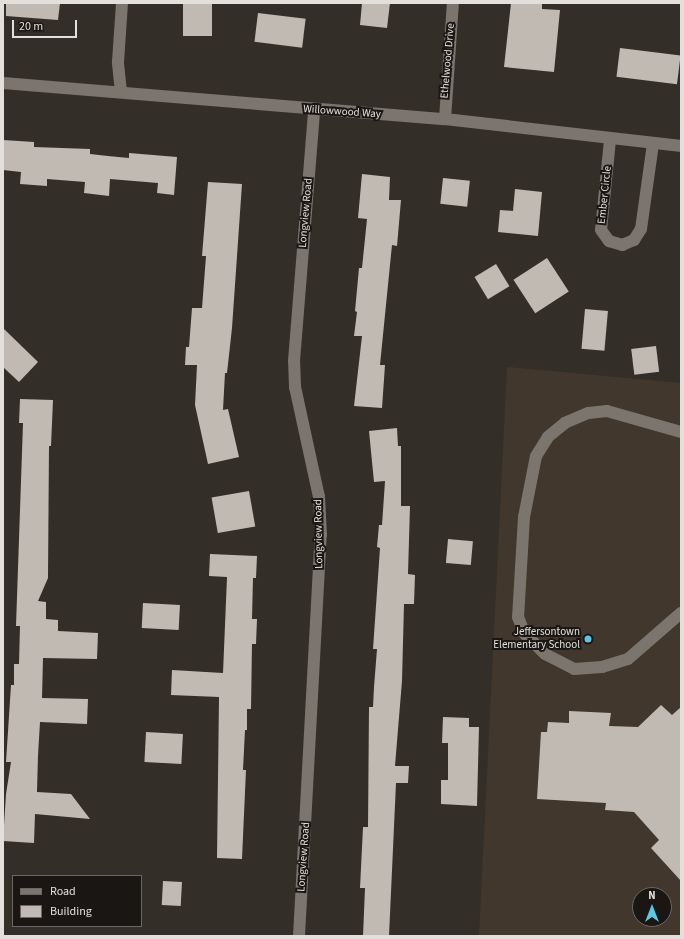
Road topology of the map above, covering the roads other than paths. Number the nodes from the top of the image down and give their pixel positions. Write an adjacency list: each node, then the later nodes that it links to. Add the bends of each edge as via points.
1 (122, 3): 4 (street, via 118,62)
2 (453, 3): 6 (street, Ethelwood Drive)
3 (3, 83): 4 (street, Willowwood Way)
4 (121, 92): 5 (street, Willowwood Way)
5 (314, 110): 6 (street, Willowwood Way); 12 (street, Longview Road, via 294,361 295,387 319,497 321,535)
6 (445, 119): 7 (street, Willowwood Way)
7 (610, 140): 8 (street, Willowwood Way); 8 (street, Ember Circle, via 601,230 609,241 622,245 634,240 641,229)
8 (653, 144): 9 (street, Willowwood Way)
9 (681, 146)
10 (681, 432): 11 (street, via 607,412 588,413 565,423 548,437 536,456 524,516 518,617 526,634 545,654 574,669 602,667 628,659)
11 (681, 613)
12 (299, 936)

